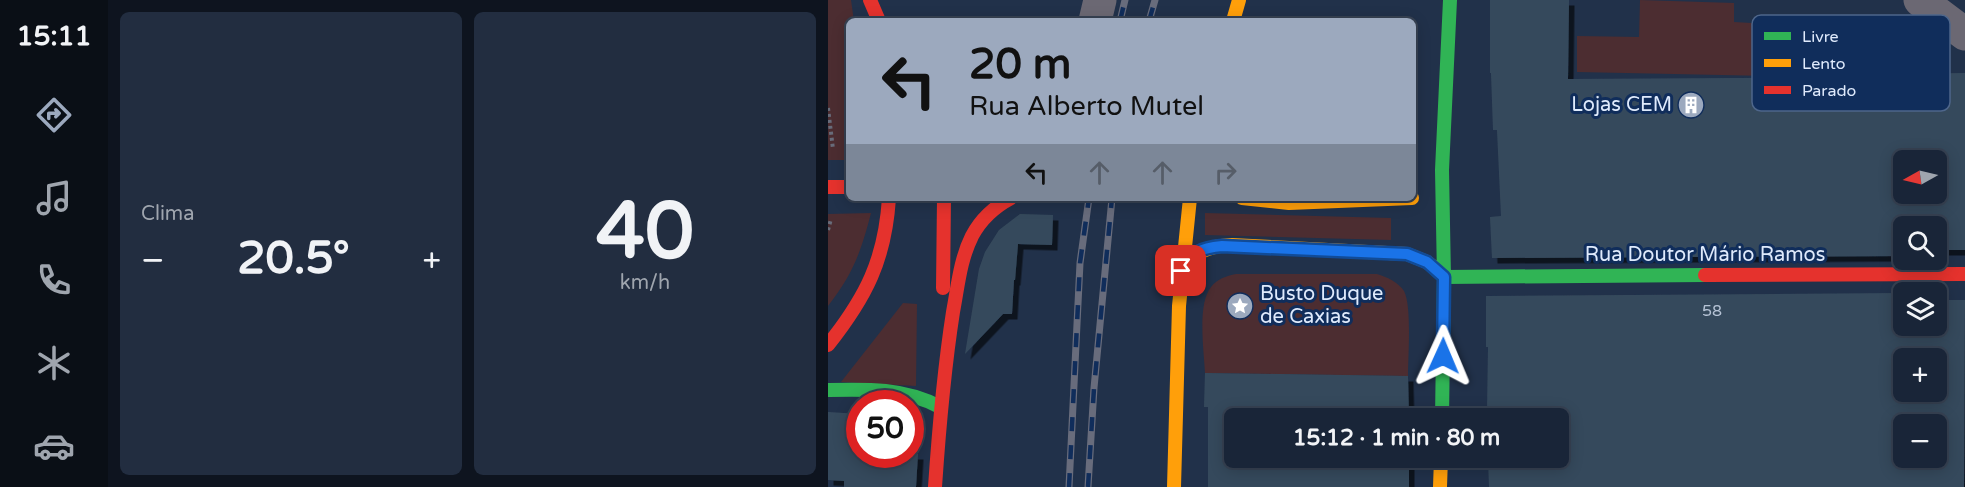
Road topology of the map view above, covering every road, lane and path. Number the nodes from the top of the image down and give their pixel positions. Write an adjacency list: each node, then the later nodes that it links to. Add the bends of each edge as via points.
1 (868, 0): 7 (street); 8 (street)
2 (1100, 0): 9 (street)
3 (1239, 0): 10 (street)
4 (1450, 0): 15 (street)
5 (1920, 0): 6 (street)
6 (1940, 15)
7 (870, 18)
8 (877, 18)
9 (1096, 18)
10 (1234, 18)
11 (1950, 23): 12 (street)
12 (1965, 34)
13 (828, 108): 14 (path)
14 (833, 149)
15 (1442, 170): 18 (street, via 1428,191); 30 (street)
16 (828, 187): 17 (street, bridge)
17 (846, 187)
18 (1416, 196)
19 (889, 201): 32 (street, via 879,258 861,301)
20 (944, 201): 31 (street)
21 (1006, 201): 33 (street, via 983,218 961,264)
22 (1190, 201): 28 (street)
23 (1270, 201): 24 (street)
24 (1360, 201)
25 (930, 203): 31 (street, via 939,236)
26 (832, 217): 27 (path)
27 (828, 230)
28 (1181, 271): 30 (street, via 1189,258 1202,249 1243,245 1407,254 1427,262); 39 (street)
29 (1965, 274): 30 (street, Rua Doutor Mário Ramos)
30 (1444, 277): 36 (street)
31 (943, 280): 33 (street)
32 (828, 345)
33 (945, 362): 35 (street)
34 (828, 390): 35 (street, via 912,393)
35 (940, 407): 38 (street)
36 (1442, 408)
37 (1441, 468): 40 (street)
38 (935, 487)
39 (1174, 487)
40 (1440, 487)

